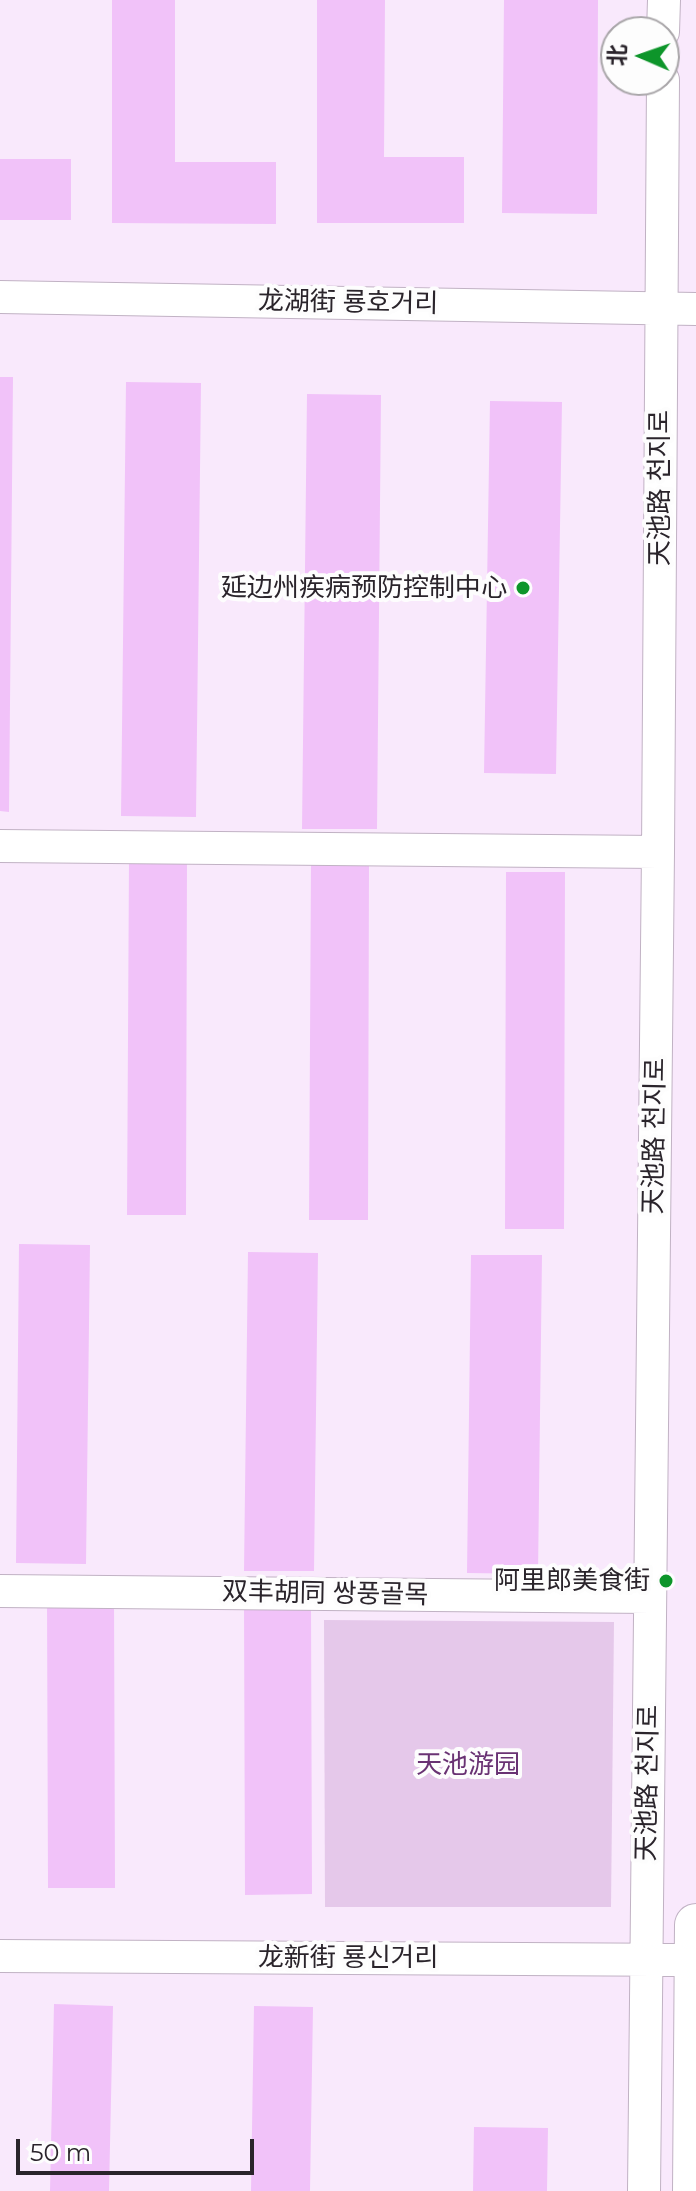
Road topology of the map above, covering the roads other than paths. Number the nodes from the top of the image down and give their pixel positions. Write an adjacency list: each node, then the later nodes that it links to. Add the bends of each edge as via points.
1 (663, 96): 3 (street, 天池路 천지로)
2 (0, 297): 3 (street, 龙湖街 룡호거리)
3 (661, 309): 4 (street, 龙湖街 룡호거리); 6 (street, 天池路 천지로)
4 (696, 309)
5 (0, 846): 6 (street)
6 (658, 852): 8 (street, 天池路 천지로)
7 (0, 1591): 8 (street, 双丰胡同 쌍풍골목)
8 (650, 1597): 11 (street, 天池路 천지로)
9 (696, 1925): 12 (main road)
10 (0, 1956): 11 (street, 龙新街 룡신거리)
11 (647, 1960): 12 (street, 龙新街 룡신거리); 13 (street, 天池路 천지로)
12 (696, 1960): 14 (main road)
13 (644, 2191)
14 (694, 2191)

